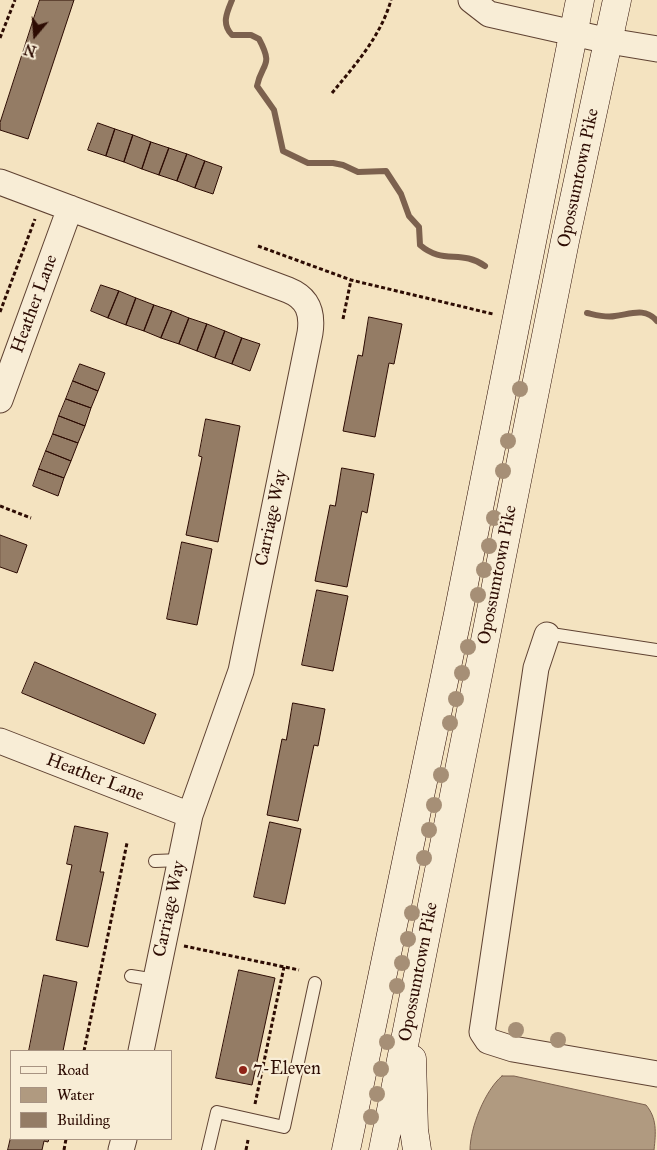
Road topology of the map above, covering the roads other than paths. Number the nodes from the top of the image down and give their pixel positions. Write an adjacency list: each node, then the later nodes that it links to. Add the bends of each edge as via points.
1 (471, 0): 4 (street, via 489,14)
2 (580, 0): 4 (main road, Opossumtown Pike)
3 (617, 0): 5 (main road, Opossumtown Pike)
4 (574, 34): 5 (street); 23 (main road, Opossumtown Pike)
5 (609, 41): 6 (street); 19 (main road, Opossumtown Pike, via 565,241)
6 (657, 49)
7 (0, 182): 8 (street, Carriage Way)
8 (70, 208): 9 (street, Heather Lane); 13 (street, Carriage Way, via 288,290 297,294 311,312 310,333 241,671)
9 (0, 400)
10 (547, 635): 11 (lane); 21 (street, via 536,668 482,1032 488,1041 512,1049)
11 (657, 650)
12 (0, 741): 13 (street, Heather Lane)
13 (190, 815): 14 (street, Carriage Way)
14 (180, 860): 15 (lane); 17 (street, Carriage Way)
15 (155, 861)
16 (131, 976): 17 (lane)
17 (156, 980): 20 (street, Carriage Way)
18 (315, 983): 22 (lane, via 284,1127 217,1112)
19 (411, 1013): 24 (main road, Opossumtown Pike); 25 (main road)
20 (141, 1050)
21 (657, 1074)
22 (208, 1150)
23 (346, 1150)
24 (383, 1150)
25 (417, 1150)

